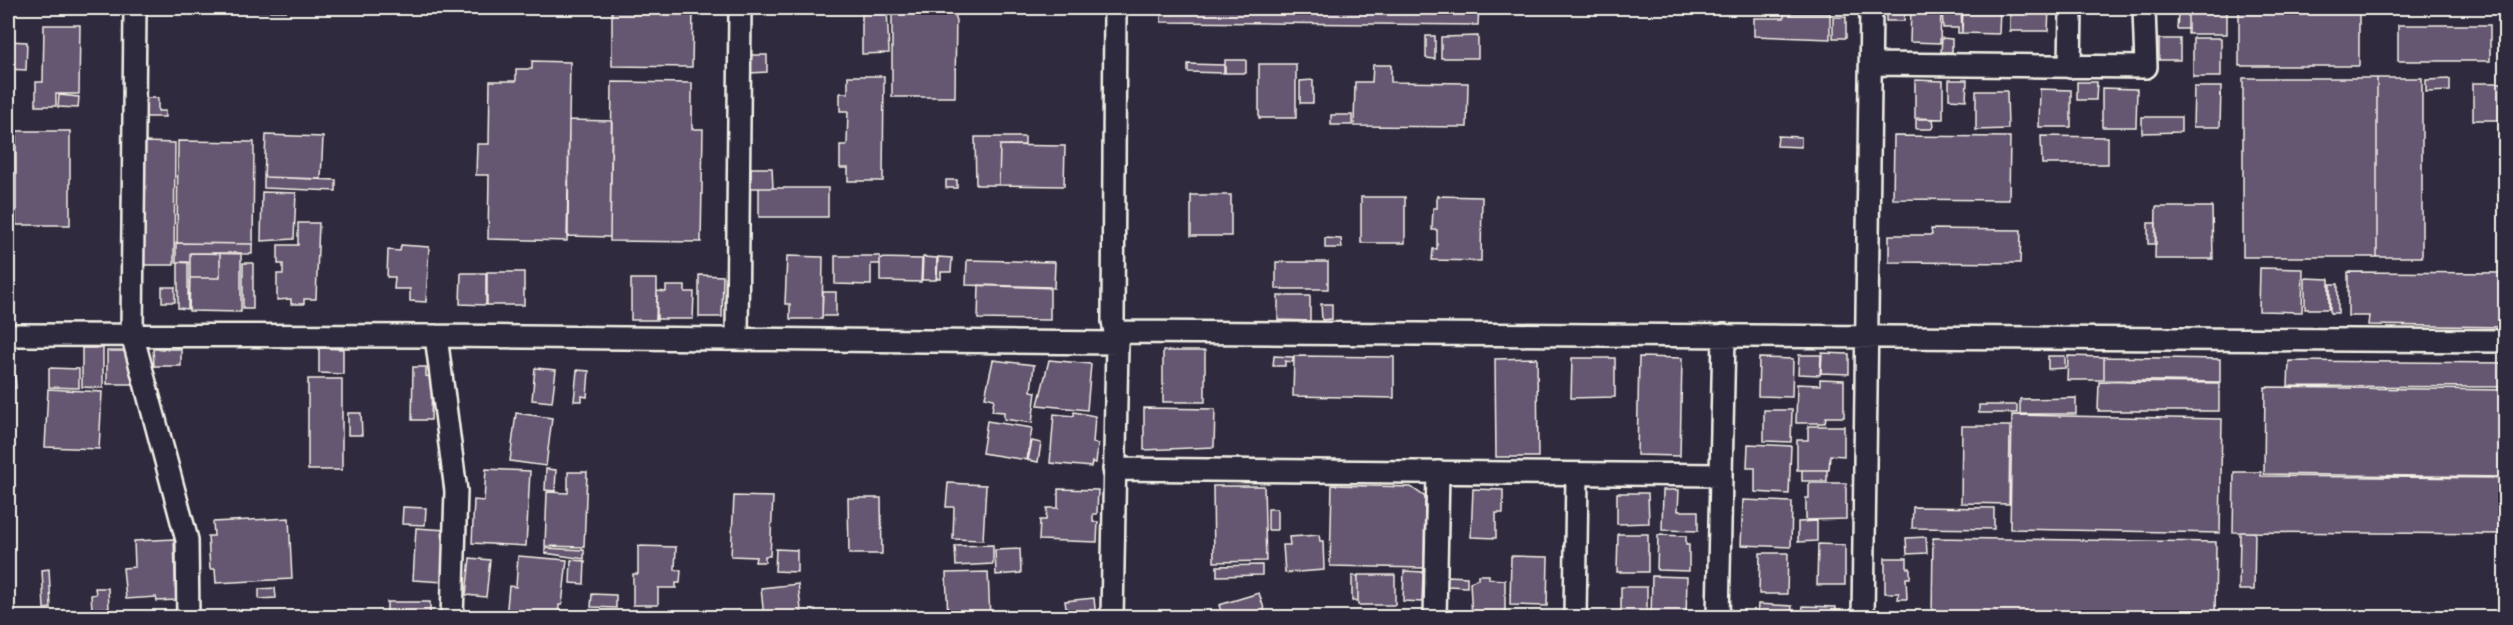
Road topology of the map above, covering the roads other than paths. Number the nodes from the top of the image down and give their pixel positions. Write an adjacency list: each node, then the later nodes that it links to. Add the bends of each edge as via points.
1 (135, 8): 9 (street)
2 (740, 8): 15 (street)
3 (1115, 8): 14 (street, via 1113,321)
4 (1872, 8): 7 (street)
5 (2071, 8): 8 (street)
6 (2144, 8): 8 (street, via 2146,67)
7 (1871, 64): 8 (street); 11 (street)
8 (2070, 67)
9 (132, 334): 12 (street); 13 (street); 21 (street, via 187,540)
10 (1724, 335): 11 (street); 14 (street); 20 (street)
11 (1867, 335): 16 (street); 27 (street)
12 (8, 336)
13 (436, 336): 15 (street); 22 (street, via 456,491)
14 (1117, 338): 15 (street); 17 (street)
15 (737, 339)
16 (2505, 341)
17 (1114, 469): 18 (street); 23 (street)
18 (1438, 472): 19 (street); 24 (street)
19 (1577, 475): 20 (street); 25 (street)
20 (1720, 475): 26 (street)
21 (188, 618)
22 (452, 618)
23 (1112, 618)
24 (1435, 618)
25 (1575, 618)
26 (1718, 618)
27 (1863, 618)

